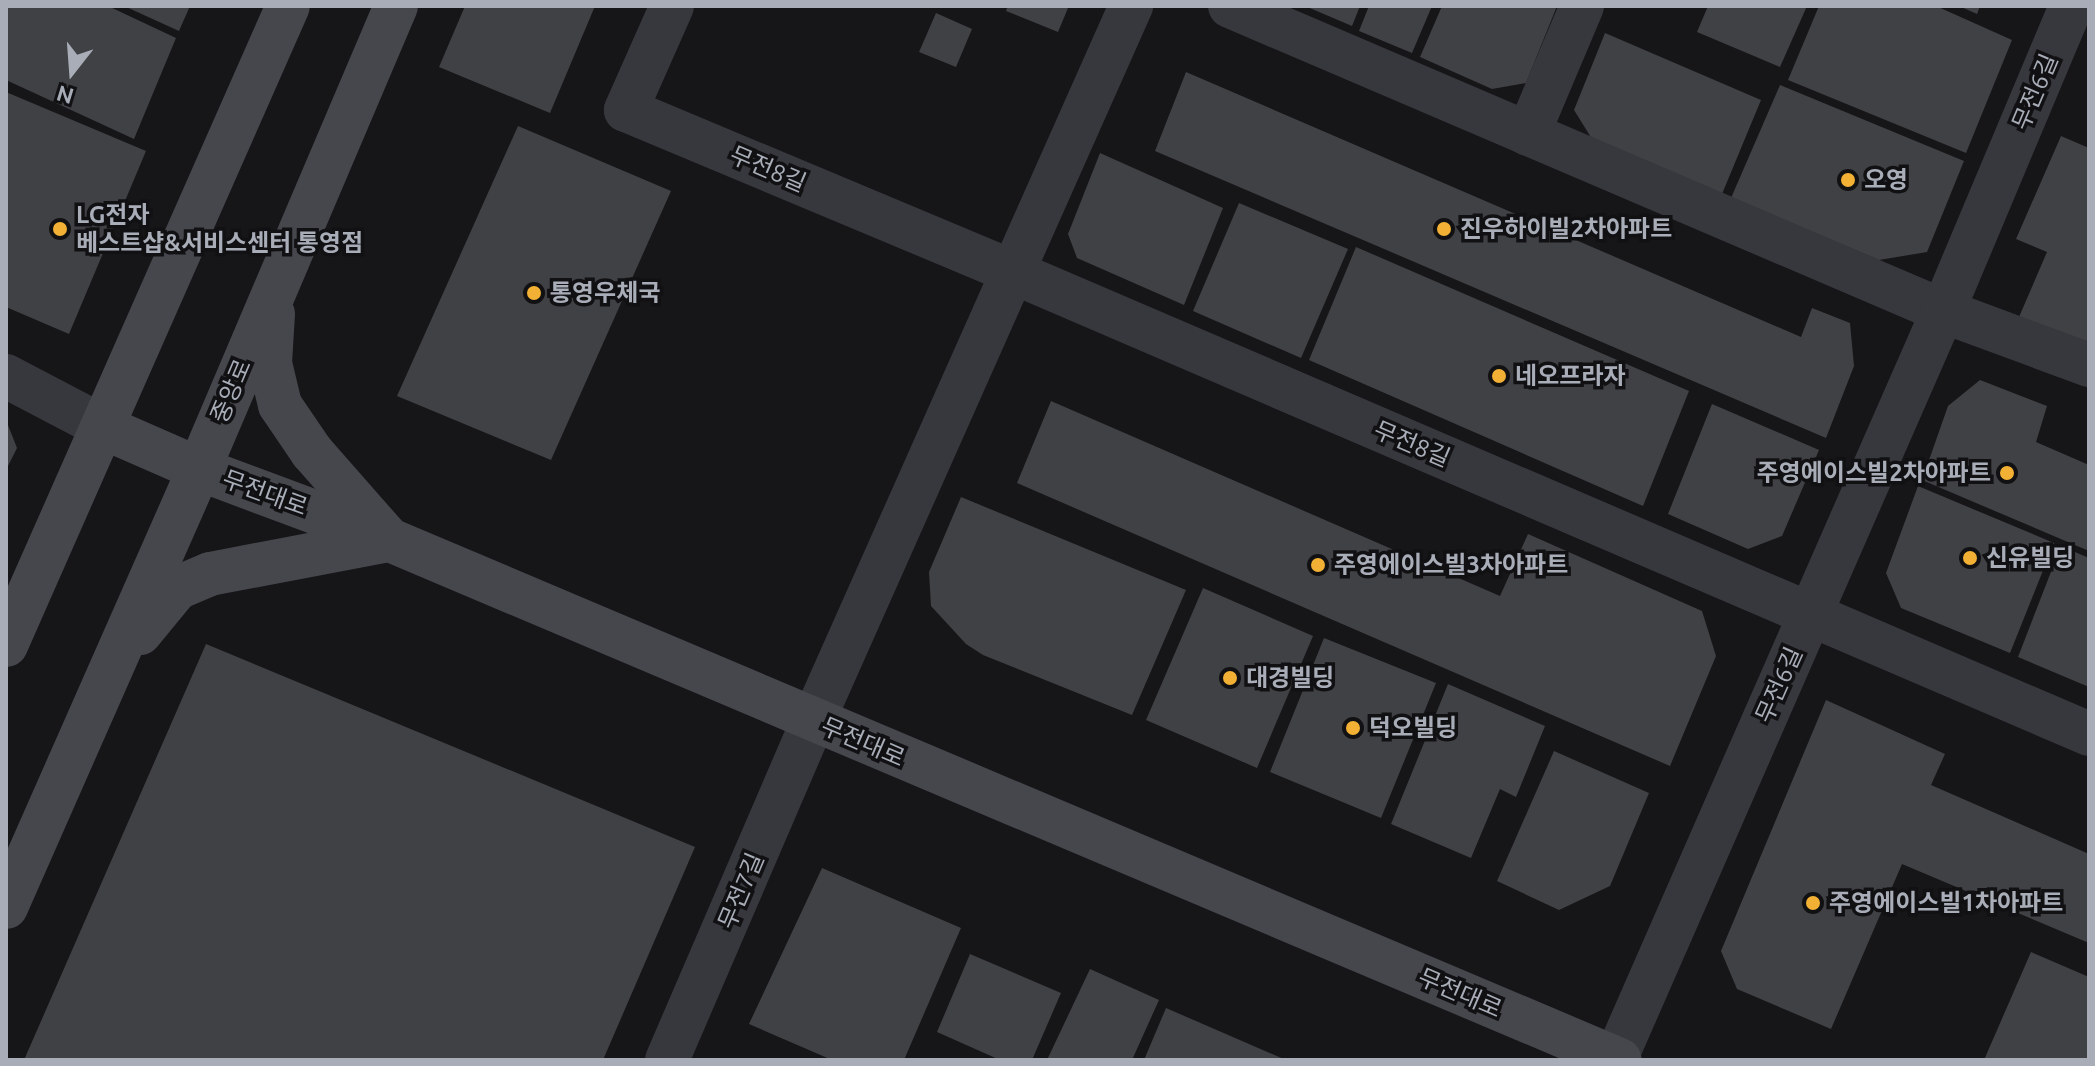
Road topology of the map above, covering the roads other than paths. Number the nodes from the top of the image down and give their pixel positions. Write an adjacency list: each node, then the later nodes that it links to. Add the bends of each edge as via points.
1 (288, 6): 14 (street)
2 (396, 6): 10 (street, 중앙로)
3 (672, 6): 9 (street, 무전8길, via 626,110)
4 (1131, 6): 9 (street)
5 (1230, 6): 8 (street)
6 (1582, 6): 8 (street)
7 (2071, 6): 11 (street, 무전6길)
8 (1528, 134): 11 (street)
9 (1015, 273): 17 (street, 무전8길); 20 (street)
10 (274, 290): 15 (street, 중앙로); 16 (street, via 270,363 280,405 312,452)
11 (1943, 311): 12 (street); 17 (street, 무전6길)
12 (2089, 365)
13 (6, 376): 14 (street)
14 (105, 428): 15 (street, 무전대로); 18 (street)
15 (199, 469): 16 (street, 무전대로); 19 (street, 중앙로)
16 (390, 540): 19 (street, via 210,574 177,588); 20 (street, 무전대로)
17 (1808, 616): 21 (street, 무전8길); 23 (street, 무전6길)
18 (6, 645)
19 (113, 665): 22 (street, 중앙로)
20 (813, 721): 23 (street, 무전대로); 24 (street, 무전7길)
21 (2089, 734)
22 (6, 907)
23 (1617, 1059)
24 (667, 1060)

